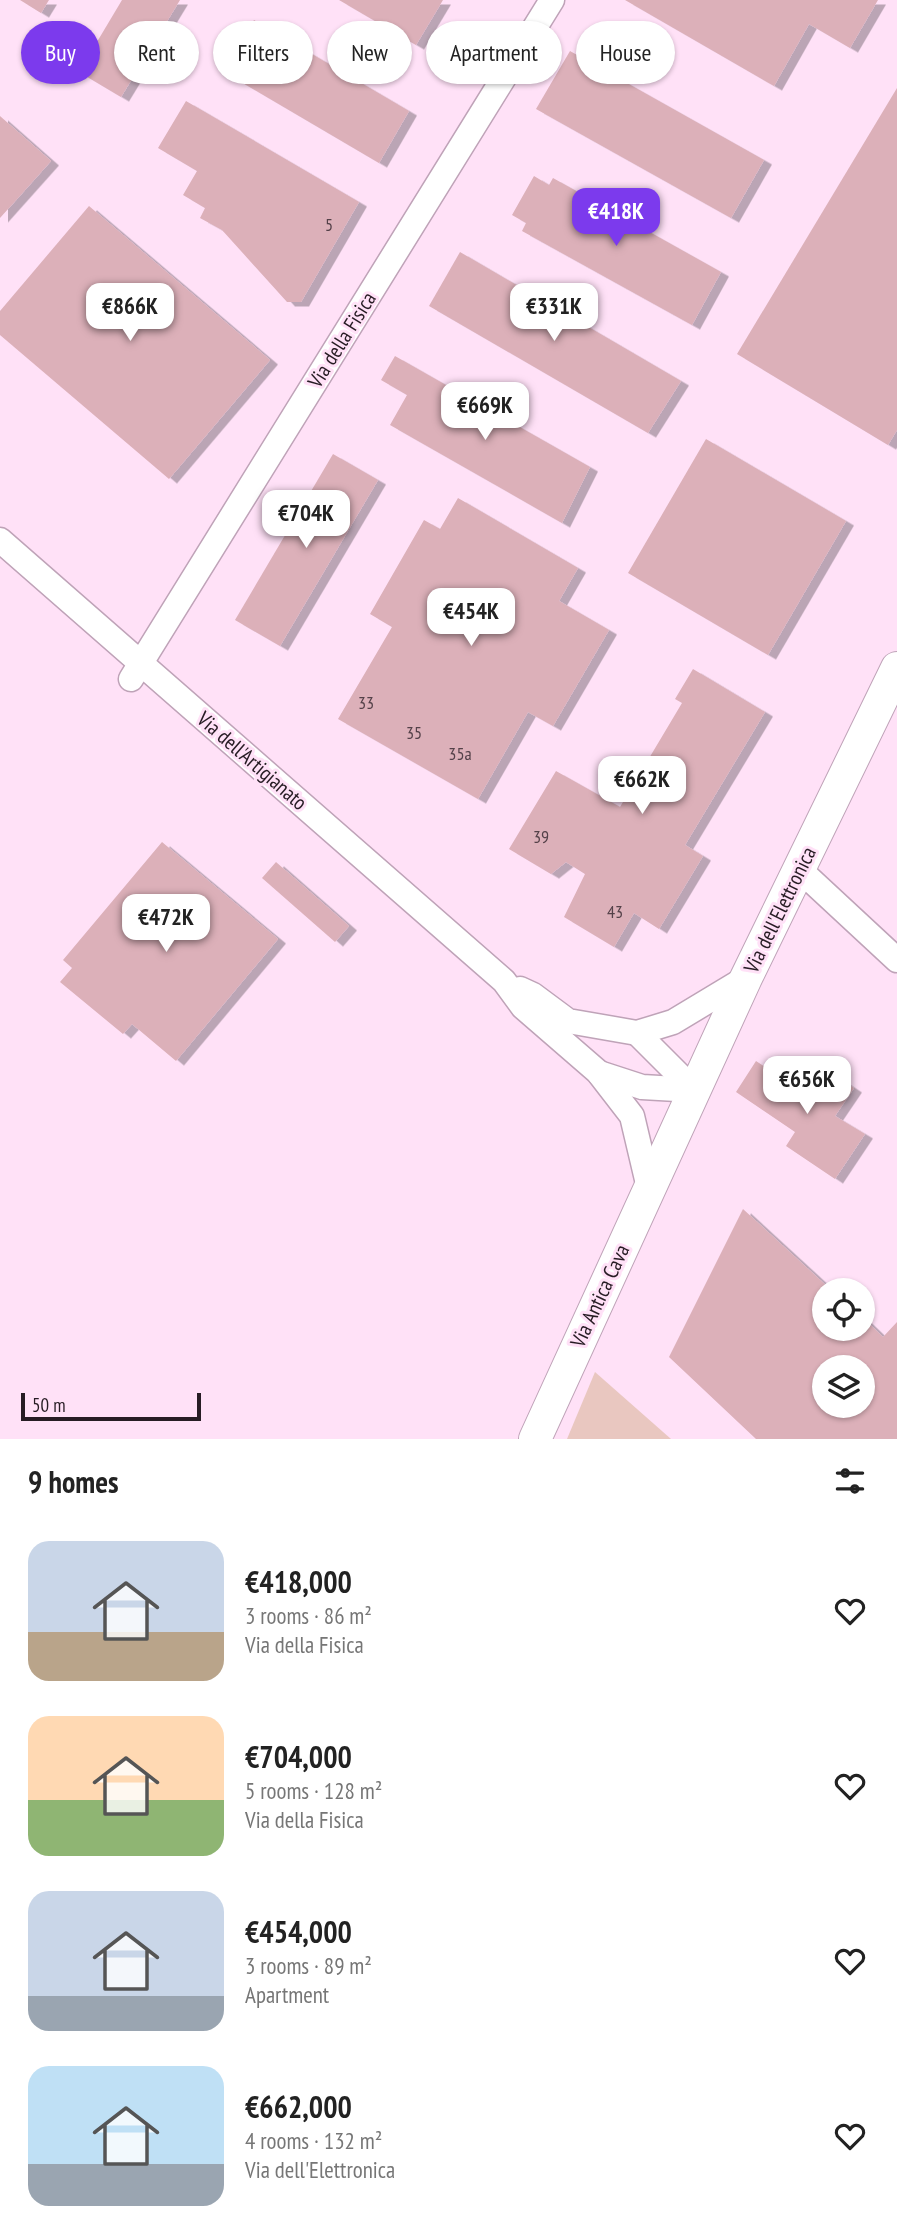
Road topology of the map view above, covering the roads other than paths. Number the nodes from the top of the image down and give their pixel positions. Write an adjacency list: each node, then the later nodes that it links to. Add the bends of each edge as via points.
1 (552, 0): 4 (street, Via della Fisica)
2 (0, 540): 4 (street, Via dell'Artigianato)
3 (897, 668): 5 (street, Via dell'Elettronica)
4 (136, 672): 8 (street, Via dell'Artigianato)
5 (800, 870): 6 (street); 7 (street, Via dell'Elettronica)
6 (897, 960)
7 (746, 978): 9 (street, Via dell'Artigianato, via 673,1022); 11 (street, Via dell'Elettronica)
8 (504, 981): 9 (street, Via dell'Artigianato, via 568,1021); 10 (street, Via dell'Artigianato, via 523,1007)
9 (637, 1033): 11 (street)
10 (598, 1072): 11 (street, Via dell'Artigianato, via 642,1087); 13 (street, Via dell'Artigianato, via 632,1116)
11 (694, 1090): 12 (street, Via dell'Elettronica)
12 (666, 1153): 13 (street, Via Antica Cava)
13 (649, 1188): 14 (street, Via Antica Cava)
14 (535, 1439)

